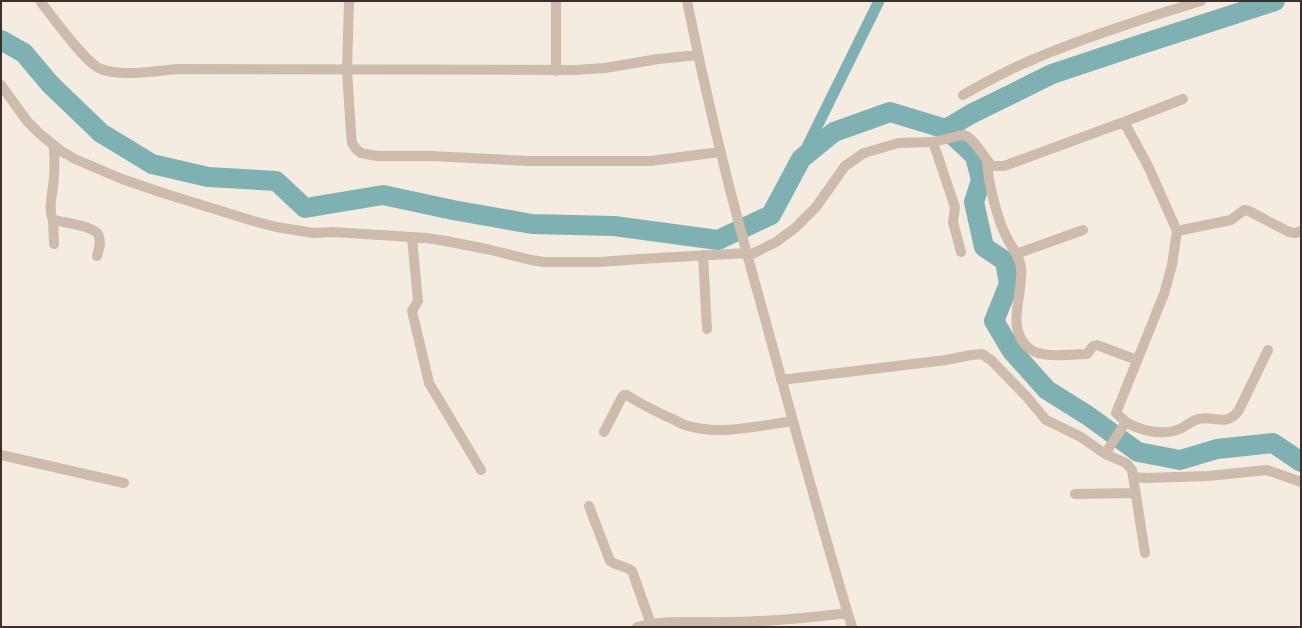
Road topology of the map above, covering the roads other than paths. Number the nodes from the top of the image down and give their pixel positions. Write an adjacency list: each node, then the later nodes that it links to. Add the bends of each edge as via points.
1 (40, 1): 7 (street, via 89,61 94,66 108,71)
2 (349, 1): 7 (street)
3 (556, 1): 8 (street)
4 (687, 1): 6 (street)
5 (1201, 1): 10 (street, via 1034,58)
6 (698, 55): 8 (street, via 658,58 605,68); 15 (street)
7 (347, 70): 8 (street); 15 (street, via 352,142 356,149 368,155 530,161 617,161)
8 (556, 71)
9 (1, 85): 14 (street, via 28,121)
10 (963, 95)
11 (1183, 99): 12 (street)
12 (1124, 122): 16 (street, via 1004,166 992,166); 19 (street, via 1148,166)
13 (940, 140): 16 (street, via 967,135); 23 (street, via 955,207 953,222); 24 (street, via 898,143 864,153 845,166 816,207 795,228 776,242)
14 (54, 146): 17 (street, via 51,214); 21 (street, via 88,165 163,193 276,227 314,233)
15 (720, 152): 24 (street)
16 (987, 162): 25 (street, via 989,181 1001,226)
17 (53, 220): 22 (street); 26 (street, via 95,231 100,242)
18 (1083, 230): 25 (street)
19 (1177, 231): 20 (street, via 1231,220 1244,210 1248,210 1289,232); 30 (street, via 1164,294)
20 (1301, 231)
21 (412, 238): 27 (street, via 467,245 544,262 600,262); 37 (street, via 418,301 412,311 429,383)
22 (54, 244)
23 (961, 252)
24 (747, 253): 27 (street); 31 (street)
25 (1016, 254): 30 (street, via 1022,276 1017,329 1030,349 1050,355 1087,354 1097,345)
26 (98, 256)
27 (703, 256): 28 (street)
28 (707, 329)
29 (1268, 350): 33 (street, via 1239,410 1232,417 1218,420 1198,419 1167,432 1132,426)
30 (1137, 360): 33 (street, via 1116,413)
31 (781, 380): 32 (street); 35 (street, via 982,354 1026,396 1046,420)
32 (792, 421): 34 (street, via 717,429 685,425 624,395); 45 (street)
33 (1123, 427): 35 (street)
34 (604, 432)
35 (1107, 452): 38 (street, via 1126,463 1132,470)
36 (1, 455): 40 (street)
37 (481, 470)
38 (1133, 477): 39 (street, via 1208,476 1267,470); 41 (street)
39 (1301, 482)
40 (124, 483)
41 (1135, 493): 42 (street); 44 (street)
42 (1075, 494)
43 (589, 506): 46 (street, via 610,561 632,571)
44 (1145, 553)
45 (848, 613): 46 (street, via 774,620); 48 (street)
46 (651, 624): 47 (street)
47 (637, 627)
48 (852, 627)

